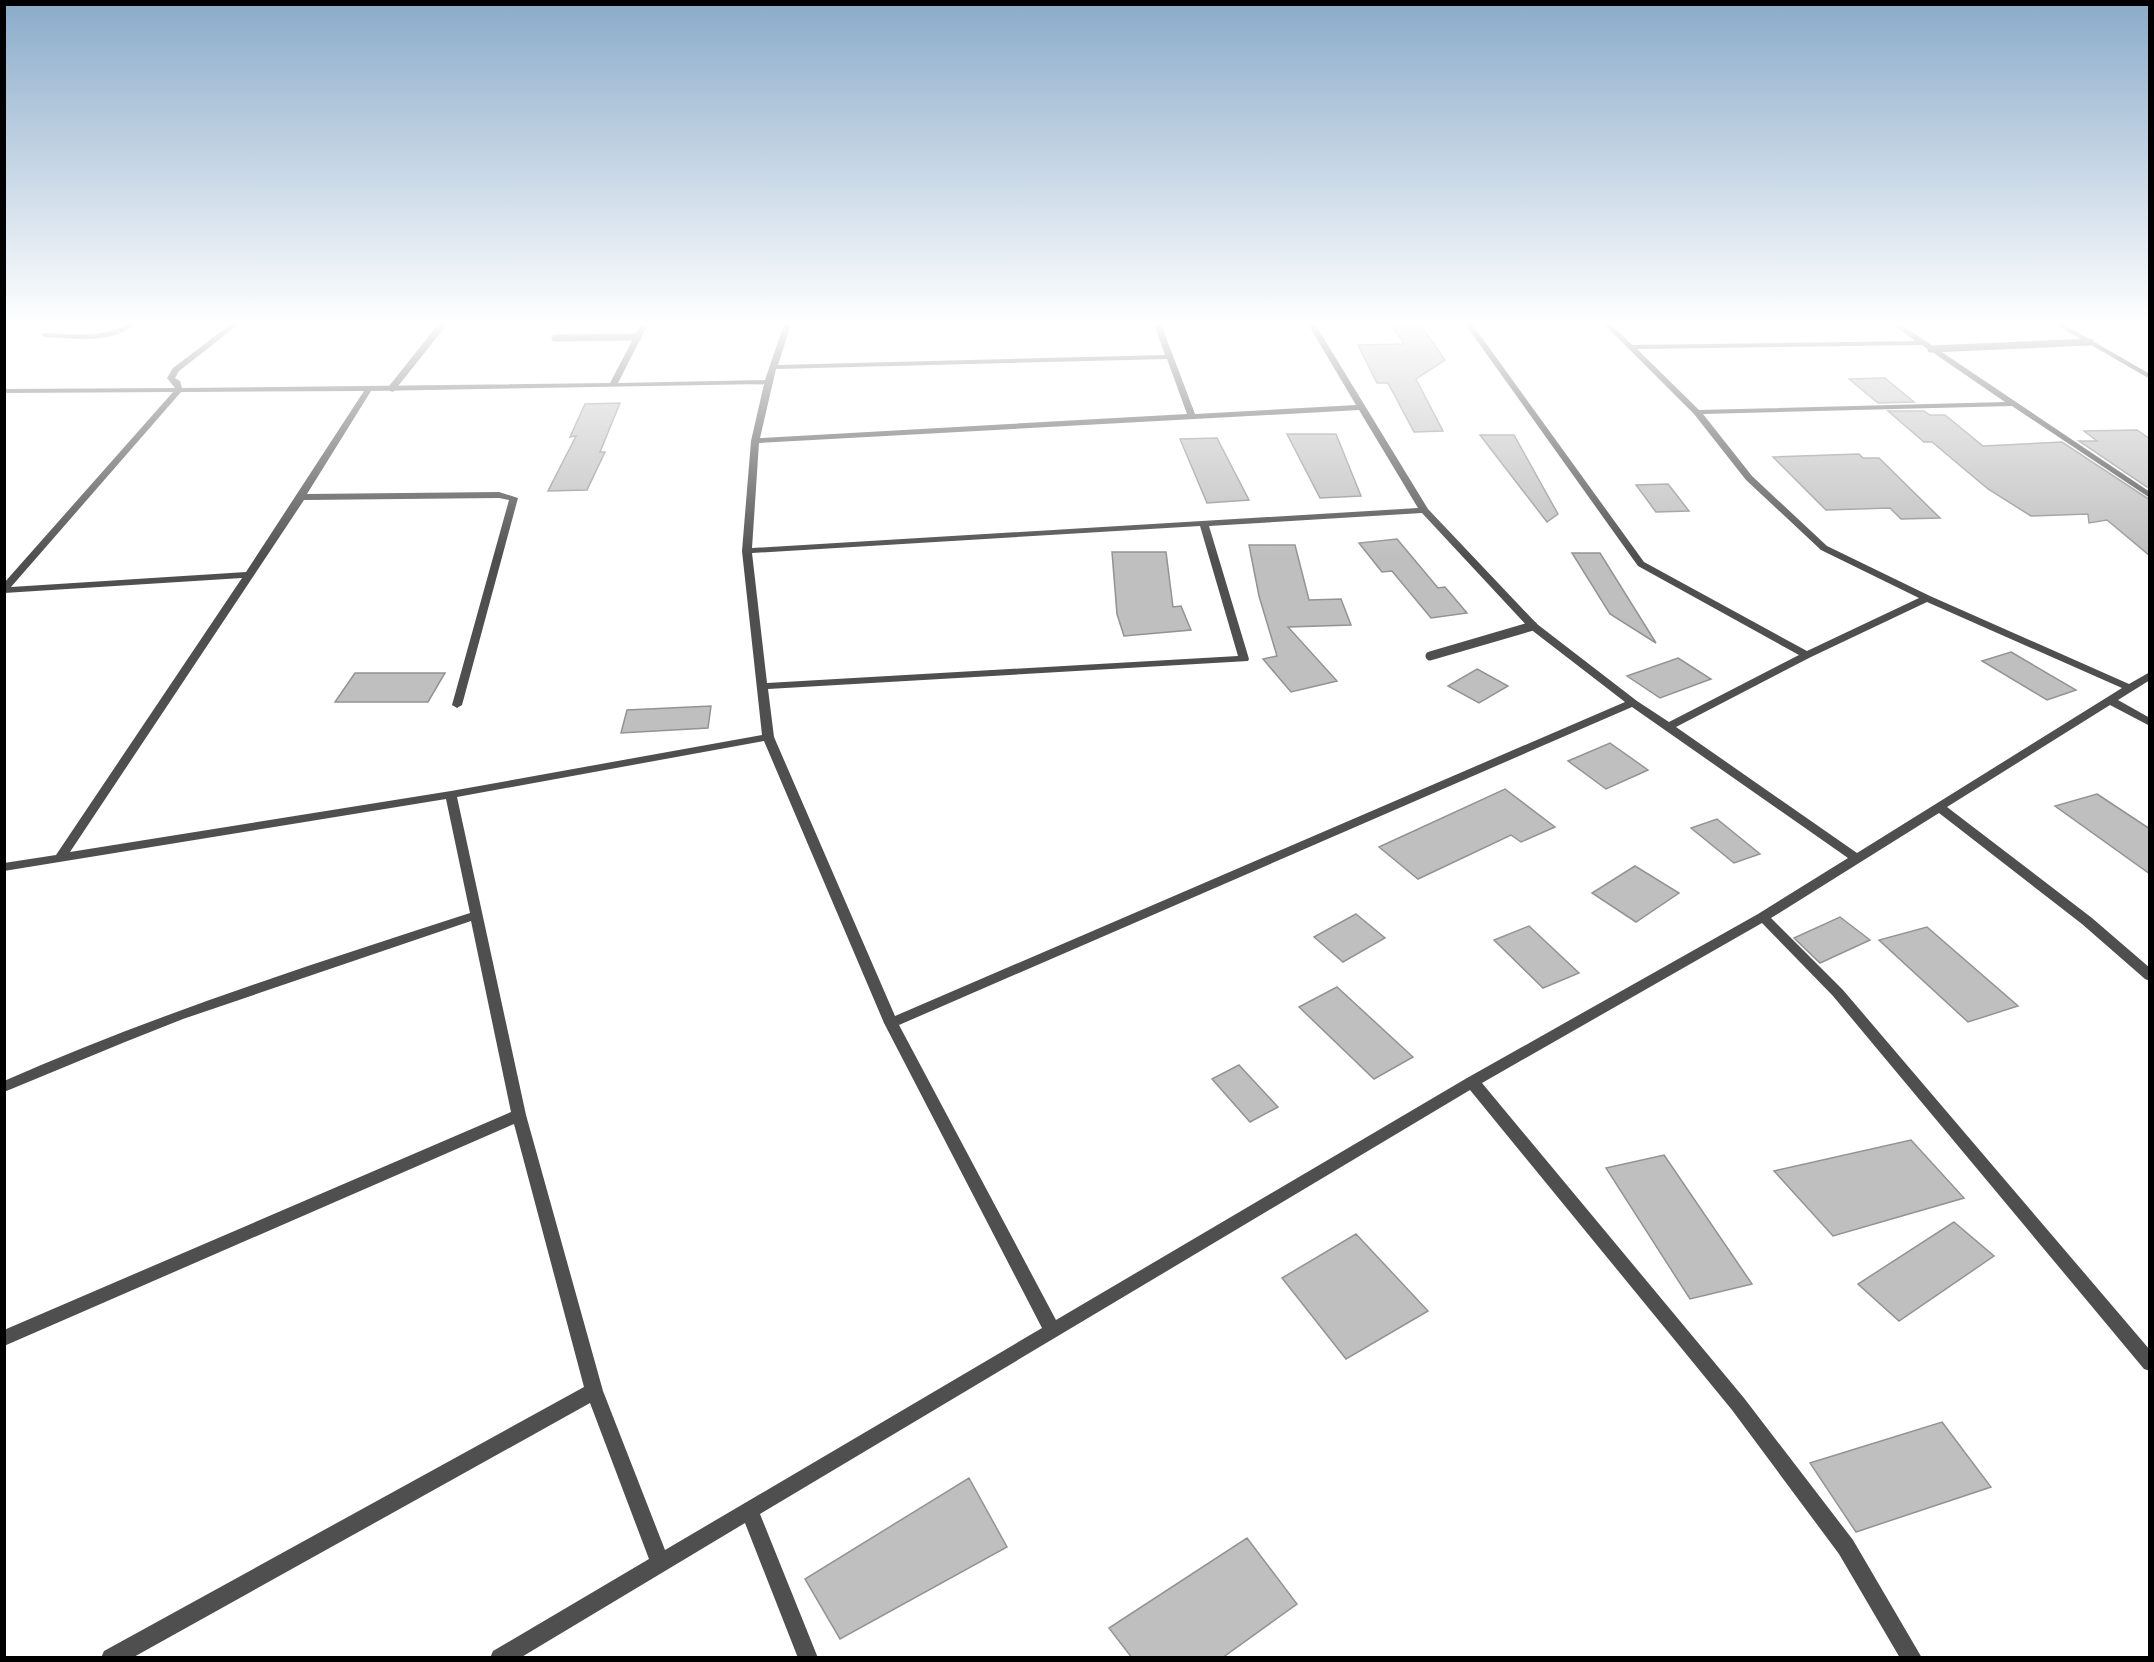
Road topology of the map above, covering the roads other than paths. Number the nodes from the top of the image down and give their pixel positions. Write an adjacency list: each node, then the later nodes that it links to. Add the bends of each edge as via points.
1 (169, 402): 20 (street)
2 (361, 402): 15 (street)
3 (764, 402): 13 (street)
4 (1186, 402): 12 (street)
5 (1359, 402): 10 (street)
6 (1524, 402): 23 (street, via 1641,564)
7 (1687, 402): 11 (street)
8 (2008, 402): 9 (street)
9 (2012, 404): 11 (street); 14 (street)
10 (1362, 407): 12 (street); 16 (street)
11 (1697, 412): 21 (street, via 1749,478 1824,548)
12 (1192, 416): 13 (street)
13 (755, 441): 18 (street)
14 (2150, 496)
15 (301, 497): 19 (street); 30 (street, via 513,498)
16 (1424, 510): 17 (street); 22 (street)
17 (1204, 523): 18 (street); 26 (street, via 1244,659)
18 (747, 551): 26 (street)
19 (247, 575): 20 (street); 36 (street)
20 (4, 590)
21 (1927, 598): 23 (street); 27 (street)
22 (1533, 626): 24 (lane); 29 (street)
23 (1807, 655): 32 (street)
24 (1430, 656)
25 (2150, 675): 27 (street)
26 (762, 686): 33 (street)
27 (2130, 688): 28 (street)
28 (2110, 700): 31 (street); 35 (street)
29 (1633, 703): 32 (street); 42 (street)
30 (457, 705)
31 (2150, 723)
32 (1668, 727): 37 (street)
33 (768, 736): 34 (street); 42 (street)
34 (451, 795): 36 (street); 39 (street)
35 (1939, 807): 37 (street); 41 (street, via 2087,921)
36 (61, 857): 38 (street)
37 (1857, 859): 40 (street)
38 (4, 867)
39 (476, 915): 44 (street, via 205,1006); 45 (street)
40 (1763, 917): 43 (street); 48 (street, via 1838,993)
41 (2150, 976)
42 (891, 1023): 46 (street)
43 (1472, 1082): 46 (street); 55 (street, via 1738,1404 1846,1546)
44 (4, 1087)
45 (519, 1115): 47 (street); 49 (street)
46 (1052, 1330): 50 (street)
47 (4, 1338)
48 (2150, 1363)
49 (594, 1391): 51 (street); 52 (street)
50 (750, 1510): 51 (street); 54 (street)
51 (660, 1563): 53 (street)
52 (111, 1658)
53 (500, 1658)
54 (808, 1658)
55 (1912, 1658)

